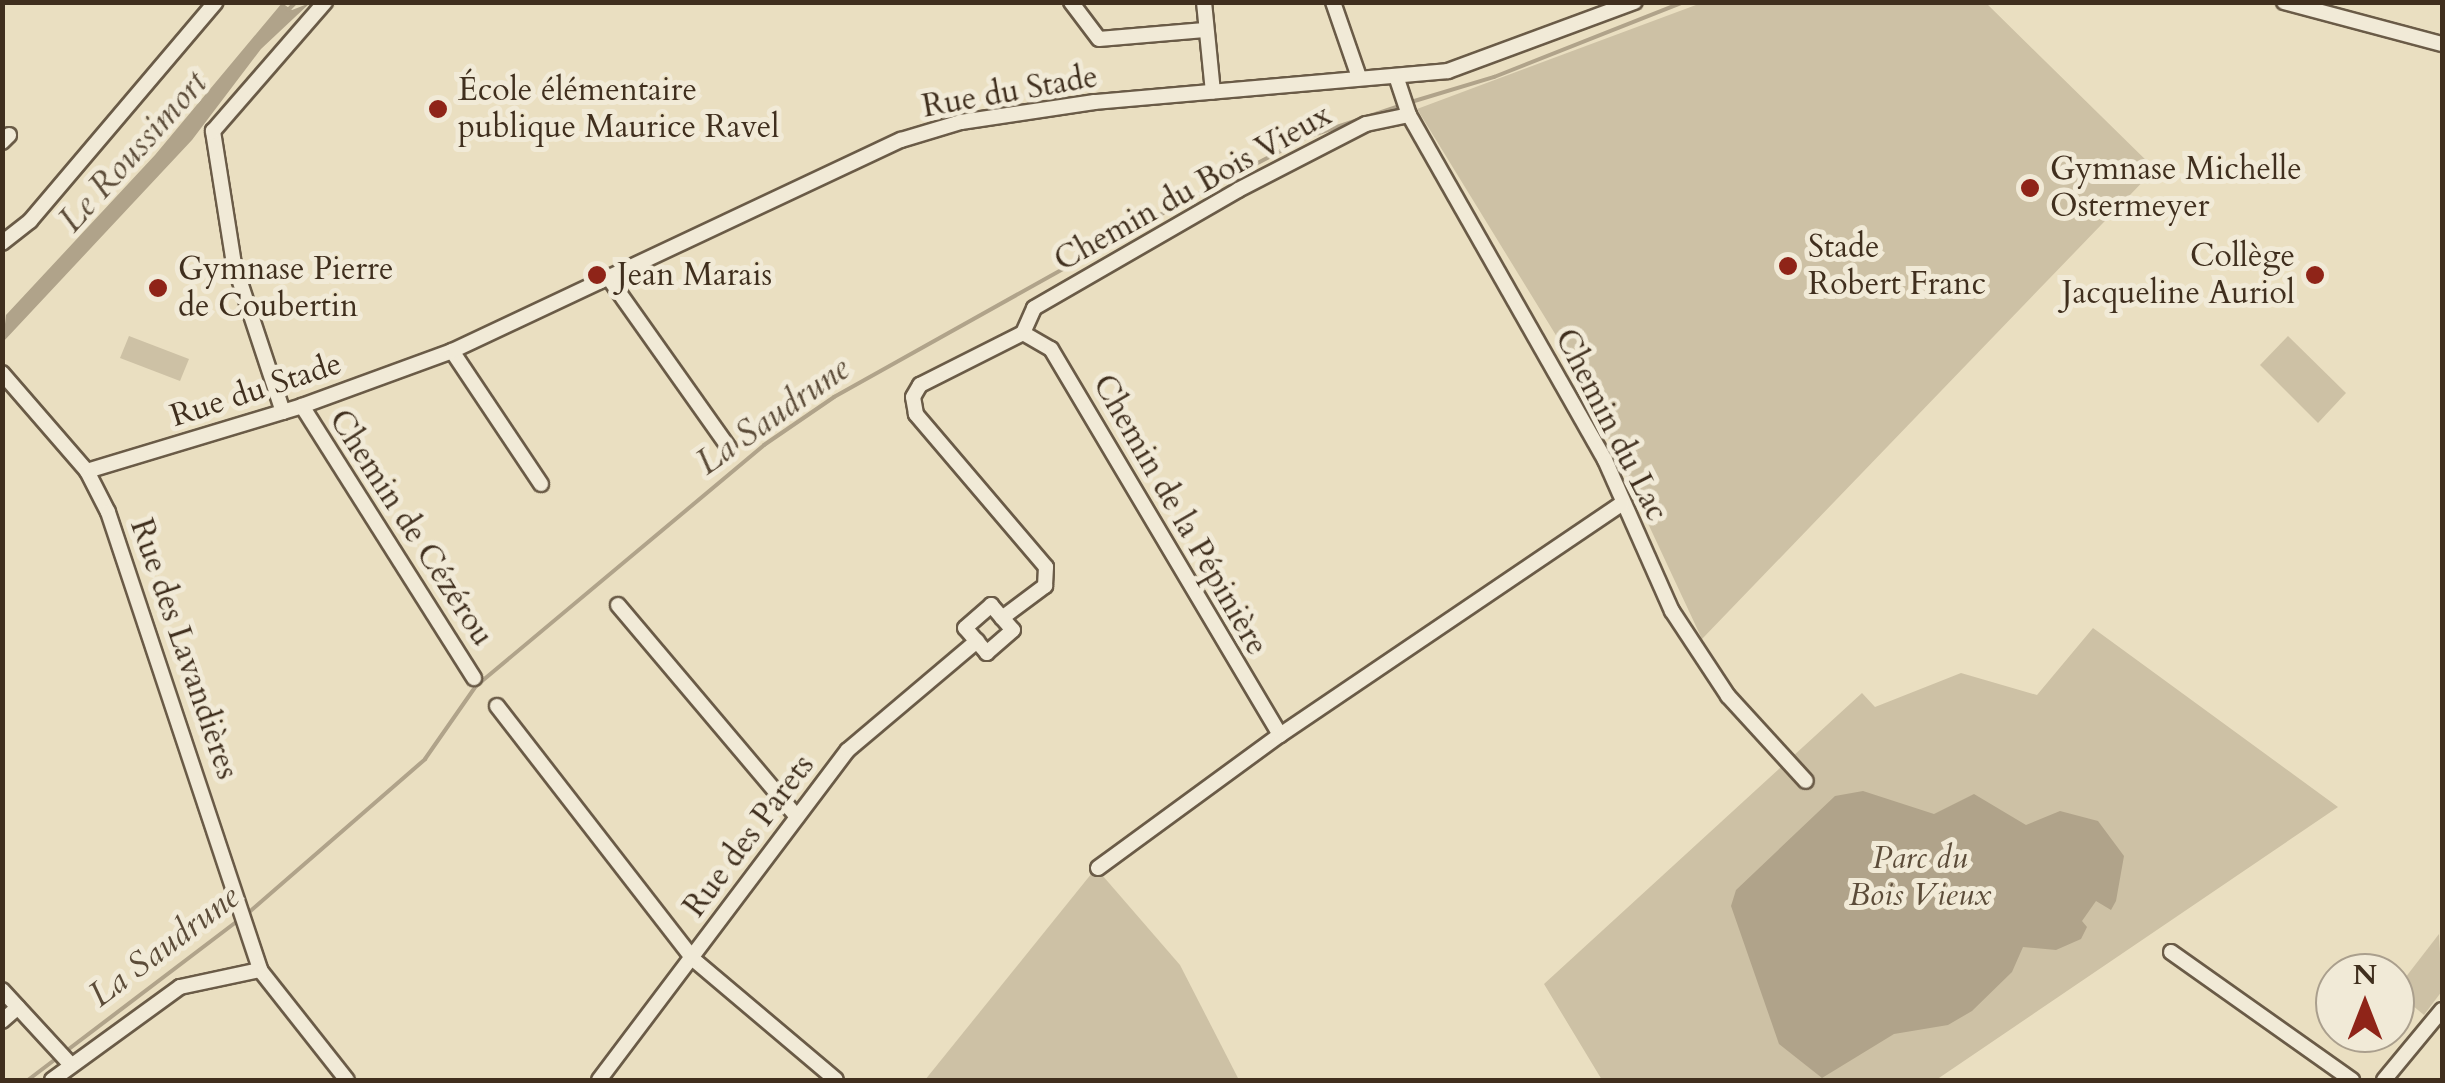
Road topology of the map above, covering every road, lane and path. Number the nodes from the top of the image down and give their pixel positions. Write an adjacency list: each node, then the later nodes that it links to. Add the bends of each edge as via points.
1 (216, 2): 15 (street, via 30,221)
2 (326, 2): 21 (street, via 213,131 234,264)
3 (1071, 2): 9 (street, via 1099,38)
4 (1204, 2): 9 (street)
5 (1333, 2): 11 (street)
6 (1635, 2): 12 (street, Rue du Stade, via 1470,66)
7 (2284, 2): 8 (street)
8 (2309, 4): 10 (street)
9 (1205, 30): 13 (street)
10 (2442, 44)
11 (1360, 77): 12 (street, Rue du Stade); 13 (street, Rue du Stade)
12 (1396, 82): 14 (street, Chemin du Lac)
13 (1213, 92): 16 (street, Rue du Stade, via 961,122 901,140)
14 (1407, 111): 17 (street, Chemin du Bois Vieux, via 1366,124 1238,190 1034,308); 25 (street, Chemin du Lac, via 1605,460)
15 (2, 242)
16 (608, 277): 18 (street, Rue du Stade); 22 (street)
17 (1023, 333): 27 (street, via 920,385 913,396 916,414 1046,567 1045,586); 31 (street, Chemin de la Pépinière, via 1050,349)
18 (452, 352): 20 (street, Rue du Stade); 24 (street)
19 (2, 373): 23 (street, Rue des Lavandières)
20 (302, 406): 21 (street, Rue du Stade); 29 (street, Chemin de Cézérou)
21 (283, 412): 23 (street, Rue du Stade)
22 (729, 448)
23 (87, 471): 37 (street, Rue des Lavandières, via 120,538)
24 (541, 484)
25 (1621, 504): 31 (street); 32 (street, Chemin du Lac, via 1672,611 1728,696)
26 (618, 606): 33 (street)
27 (1002, 618): 28 (street, via 1013,630 987,653); 28 (street, via 992,605 965,628)
28 (973, 645): 33 (street, Rue des Parets, via 870,729)
29 (474, 678)
30 (496, 706): 36 (street)
31 (1280, 735): 34 (street)
32 (1806, 781)
33 (797, 817): 36 (street, Rue des Parets)
34 (1098, 868)
35 (2170, 952): 47 (street)
36 (693, 959): 45 (street, Rue des Parets); 46 (street)
37 (260, 970): 42 (street, via 180,987); 44 (street)
38 (2, 990): 39 (street)
39 (18, 1007): 41 (street); 42 (street)
40 (2442, 1010): 48 (street)
41 (2, 1021)
42 (70, 1064): 43 (street)
43 (52, 1080)
44 (347, 1080)
45 (599, 1080)
46 (836, 1080)
47 (2352, 1080)
48 (2384, 1080)

